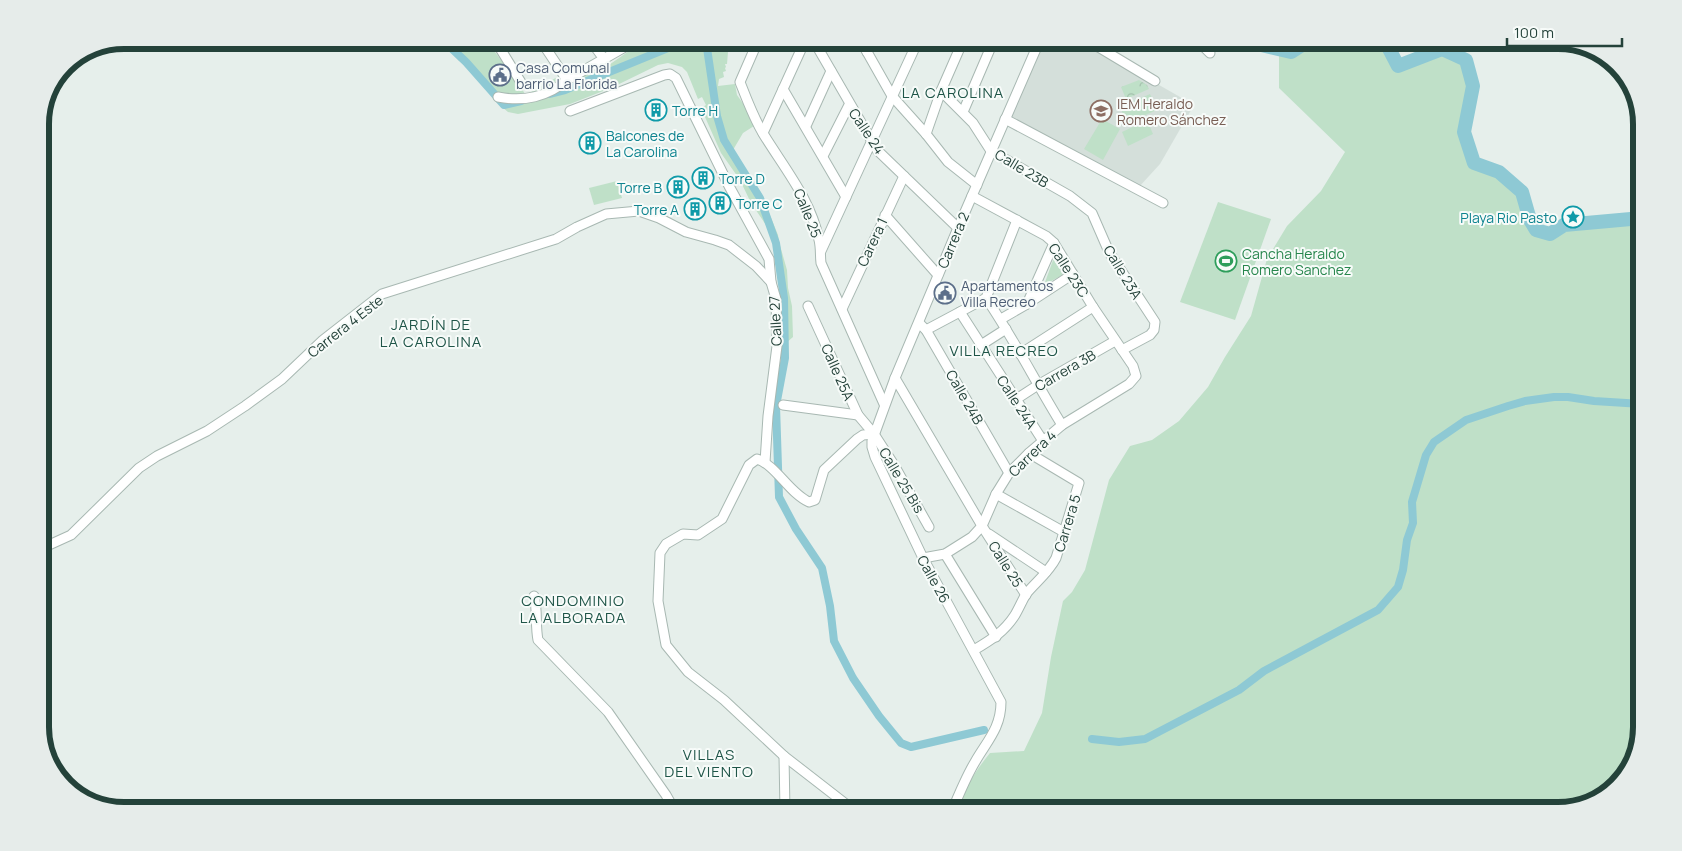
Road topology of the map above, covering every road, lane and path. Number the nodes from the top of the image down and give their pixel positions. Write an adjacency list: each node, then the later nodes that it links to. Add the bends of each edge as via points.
1 (501, 49): 22 (street)
2 (546, 49): 20 (street)
3 (597, 49): 18 (street)
4 (621, 49): 18 (street)
5 (755, 49): 32 (street, Calle 25, via 740,82)
6 (801, 49): 23 (street)
7 (819, 49): 19 (street, Calle 24)
8 (865, 49): 16 (street)
9 (869, 49): 16 (street)
10 (914, 49): 25 (street)
11 (959, 49): 24 (street)
12 (989, 49): 29 (street)
13 (1036, 49): 30 (street, Carrera 2)
14 (1102, 49): 21 (street)
15 (1206, 49): 17 (street)
16 (867, 52): 25 (street)
17 (1210, 53)
18 (604, 59): 20 (street)
19 (831, 71): 27 (street, Calle 24); 31 (street)
20 (567, 80): 26 (street, via 549,92 526,99)
21 (1155, 81)
22 (522, 84)
23 (783, 89): 31 (street); 32 (street)
24 (941, 91): 29 (street, Calle 23B); 33 (street)
25 (892, 96): 33 (street); 34 (street)
26 (498, 97)
27 (849, 104): 34 (street, Calle 24); 36 (street)
28 (570, 111): 51 (street, via 664,75 676,78 769,259)
29 (963, 112): 35 (street, Calle 23B)
30 (1005, 119): 35 (street, Carrera 2); 41 (street)
31 (806, 126): 36 (street)
32 (762, 134): 48 (street, Calle 25, via 797,184 819,238)
33 (926, 134): 38 (street, via 948,162)
34 (872, 142): 37 (street, Calle 24); 40 (street)
35 (992, 150): 38 (street, Carrera 2); 42 (street, Calle 23B, via 1070,196)
36 (823, 156): 40 (street)
37 (904, 176): 43 (street, Carera 1); 46 (street, Calle 24)
38 (977, 185): 39 (street, Carrera 2)
39 (972, 196): 45 (street, Calle 23C); 46 (street, Carrera 2)
40 (846, 197): 48 (street)
41 (1163, 203)
42 (1092, 213): 63 (street, Calle 23A, via 1109,252 1154,322 1150,335)
43 (885, 215): 50 (street); 56 (street, Carera 1)
44 (659, 218): 51 (street, Calle 27, via 686,232 729,245); 82 (street, Carrera 4 Este, via 639,211 606,214 556,238 382,294 323,340 282,379 245,406 207,431 138,468 71,535)
45 (1017, 220): 47 (street, Calle 23C); 52 (street)
46 (958, 228): 50 (street, Carrera 2)
47 (1054, 243): 49 (street, Calle 23C); 53 (street)
48 (821, 251): 56 (street, Calle 25, via 821,263)
49 (1073, 274): 53 (street); 55 (street, Calle 23C)
50 (938, 276): 59 (street, Carrera 2)
51 (771, 282): 76 (street, Calle 27, via 776,299 777,346 768,416)
52 (986, 298): 57 (street); 58 (street)
53 (1027, 304): 58 (street)
54 (808, 306): 71 (street, Calle 25A)
55 (1094, 307): 61 (street, Calle 23C); 64 (street)
56 (842, 309): 69 (street, Calle 25)
57 (960, 312): 59 (street); 62 (street, Calle 24A)
58 (1000, 320): 60 (street)
59 (922, 327): 66 (street, Carrera 2); 77 (street, Calle 24B)
60 (1006, 329): 62 (street); 64 (street)
61 (1115, 341): 63 (street, Calle 23C); 67 (street, Carrera 3B)
62 (981, 345): 68 (street, Calle 24A)
63 (1122, 350): 65 (street, Calle 23C)
64 (1020, 354): 67 (street)
65 (1136, 376): 72 (street, Carrera 4, via 1130,384)
66 (895, 378): 69 (street, Carrera 2); 80 (street, Calle 25)
67 (1038, 385): 68 (street, Carrera 3B); 72 (street)
68 (1016, 400): 74 (street, Calle 24A)
69 (884, 404): 73 (street, Carrera 2)
70 (783, 405): 71 (street)
71 (858, 415): 73 (street, Calle 25A)
72 (1062, 424): 74 (street, Carrera 4)
73 (873, 438): 76 (street, via 863,435 824,470 815,500 809,502); 79 (street, Calle 25 Bis, via 894,465); 84 (street, Calle 26, via 875,457)
74 (1043, 442): 75 (street, Carrera 4)
75 (1029, 453): 77 (street, Carrera 4); 81 (street, Carrera 5, via 1079,483)
76 (767, 464): 90 (street, via 757,460 749,465 722,519 698,535 683,534 666,544 660,553 658,601 666,645 688,672 724,700)
77 (1010, 473): 78 (street, Carrera 4)
78 (996, 494): 80 (street, Carrera 4); 81 (street)
79 (929, 527)
80 (984, 529): 83 (street, Carrera 4); 85 (street); 86 (street, Calle 25)
81 (1064, 532): 85 (street, Carrera 5, via 1056,558)
82 (49, 545)
83 (945, 554): 84 (street, Carrera 4); 88 (street)
84 (923, 558): 89 (street, Calle 26)
85 (1046, 572): 86 (street, Carrera 5)
86 (1026, 595): 88 (street, Carrera 5)
87 (534, 596): 91 (street, via 538,640 608,712)
88 (996, 637): 89 (street, Carrera 5)
89 (974, 650): 94 (street, Calle 26, via 1001,702 1001,714 996,730)
90 (784, 756): 92 (street); 93 (street)
91 (670, 802)
92 (785, 802)
93 (840, 802)
94 (955, 802)

